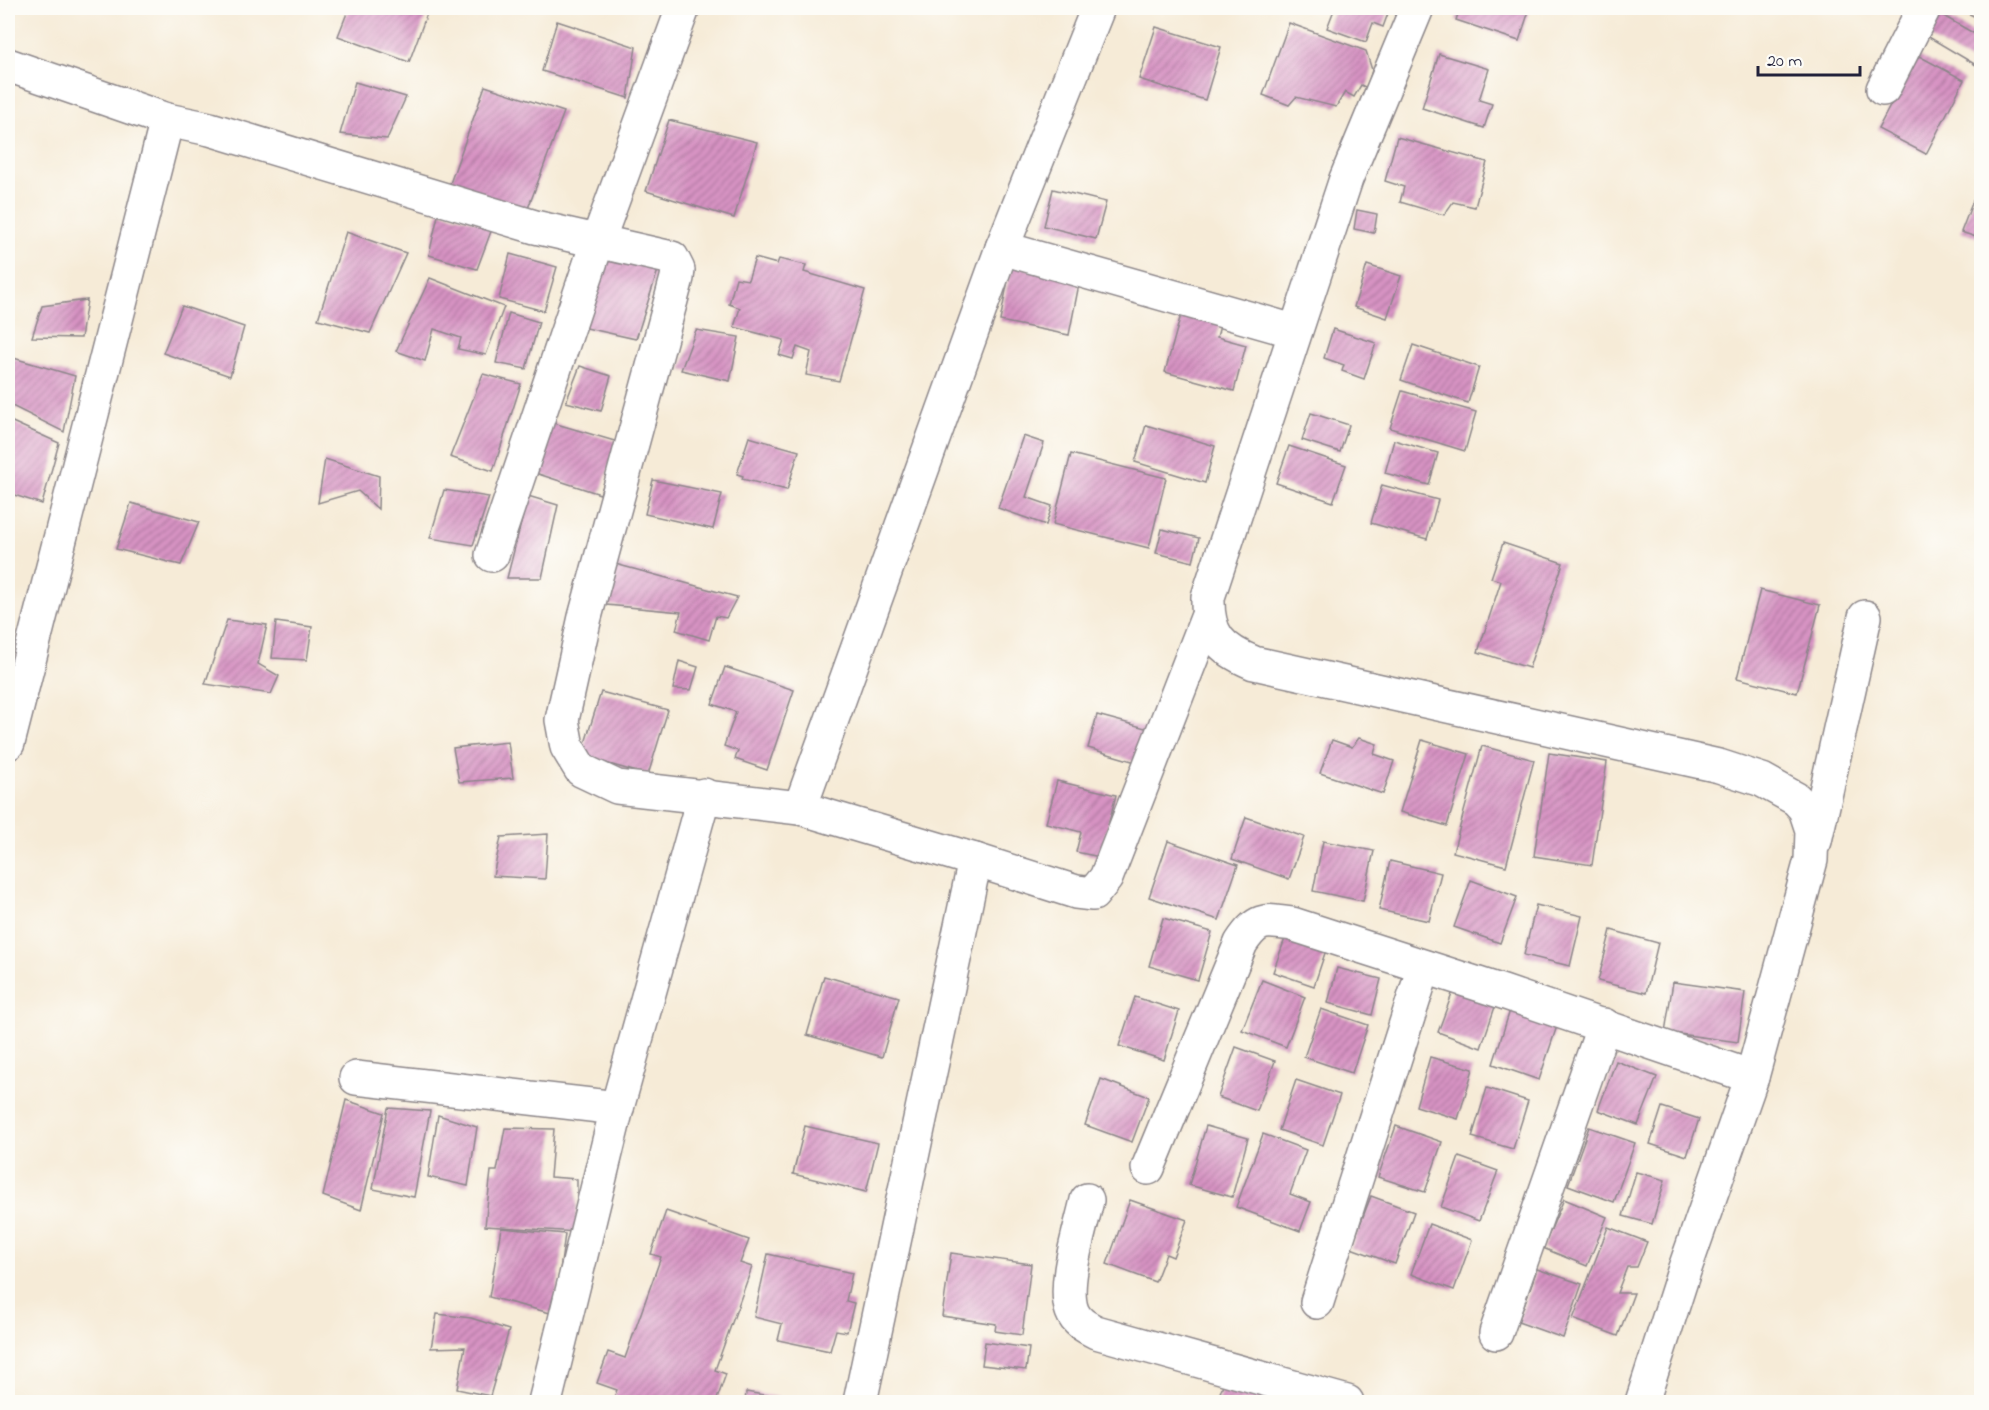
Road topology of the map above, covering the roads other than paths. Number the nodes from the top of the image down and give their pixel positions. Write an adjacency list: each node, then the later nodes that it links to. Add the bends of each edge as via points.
1 (679, 8): 8 (street)
2 (1098, 8): 9 (street)
3 (1417, 8): 10 (street, via 1346,179)
4 (1924, 8): 6 (street)
5 (8, 65): 7 (street)
6 (1883, 89)
7 (167, 120): 8 (street, via 210,129); 14 (street)
8 (597, 243): 11 (street); 15 (street, via 664,255 672,258 678,270 585,617 562,720 567,747 582,770 617,787)
9 (1002, 248): 10 (street); 16 (street)
10 (1294, 331): 12 (street, via 1208,597)
11 (492, 555)
12 (1207, 618): 17 (street, via 1106,878 1093,894); 18 (street, via 1217,640 1232,654 1254,663 1719,766 1762,780 1796,799 1805,810 1812,830)
13 (1865, 618): 18 (street)
14 (8, 743)
15 (704, 795): 16 (street); 23 (street)
16 (800, 808): 17 (street)
17 (975, 860): 29 (street)
18 (1811, 860): 21 (street)
19 (1424, 967): 20 (street); 24 (street, via 1292,924 1263,921 1251,927); 26 (street)
20 (1604, 1025): 21 (street); 27 (street)
21 (1752, 1077): 31 (street)
22 (356, 1078): 23 (street)
23 (617, 1108): 28 (street)
24 (1148, 1168)
25 (1087, 1200): 30 (street, via 1070,1286 1072,1312 1085,1327)
26 (1317, 1302)
27 (1497, 1333)
28 (545, 1402)
29 (860, 1402)
30 (1347, 1402)
31 (1642, 1402)

